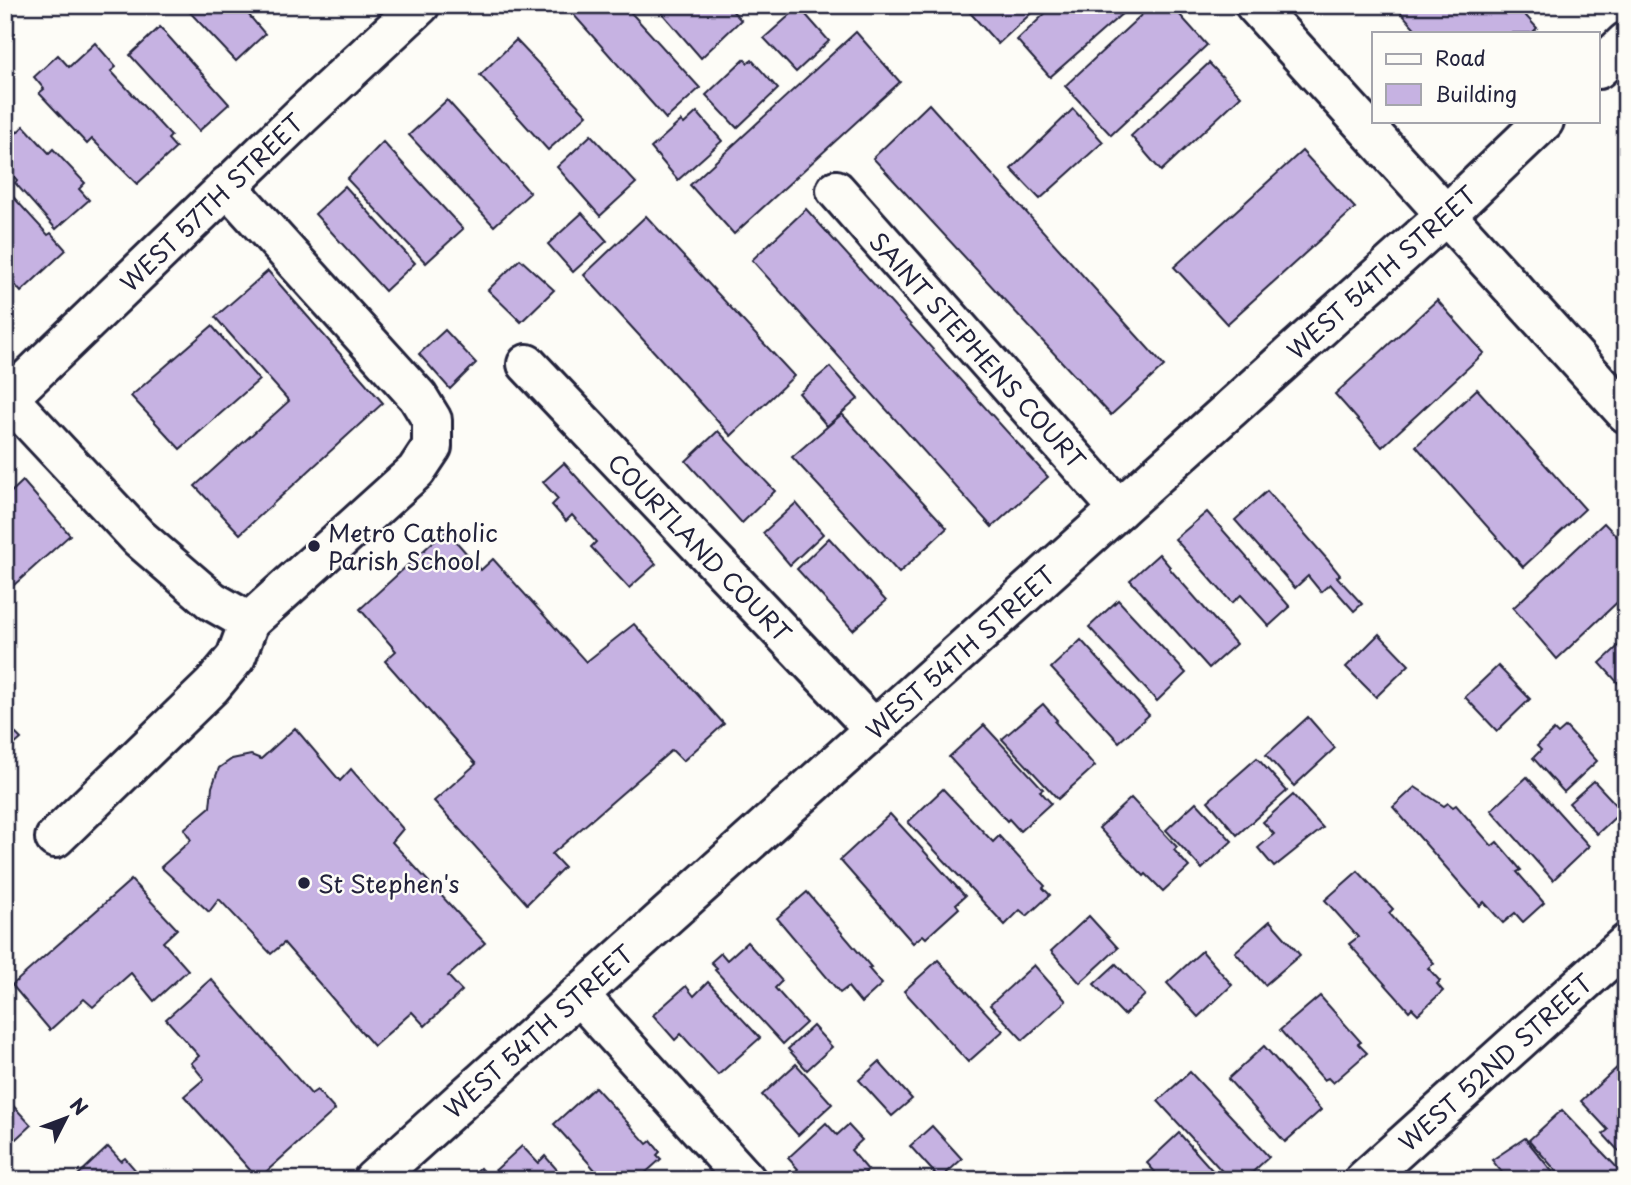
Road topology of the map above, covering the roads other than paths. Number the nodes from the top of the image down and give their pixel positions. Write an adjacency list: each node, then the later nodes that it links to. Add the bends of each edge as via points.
1 (420, 5): 6 (street, WEST 57TH STREET)
2 (1255, 5): 8 (street)
3 (1626, 42): 4 (street)
4 (1600, 67)
5 (1543, 122): 8 (street, WEST 54TH STREET)
6 (227, 186): 10 (street, WEST 57TH STREET); 13 (street, via 418,397 432,420 432,447 416,471)
7 (836, 190): 12 (street, SAINT STEPHENS COURT)
8 (1447, 214): 11 (street); 12 (street, WEST 54TH STREET)
9 (527, 364): 14 (street, COURTLAND COURT)
10 (7, 399): 13 (street, via 139,538 212,601)
11 (1626, 413)
12 (1119, 509): 14 (street, WEST 54TH STREET)
13 (249, 622): 15 (street, via 236,657 212,686)
14 (874, 729): 17 (street, WEST 54TH STREET)
15 (55, 838)
16 (1626, 944): 20 (street, WEST 52ND STREET)
17 (579, 995): 18 (street, WEST 54TH STREET); 19 (street)
18 (373, 1180)
19 (746, 1180)
20 (1364, 1180)

